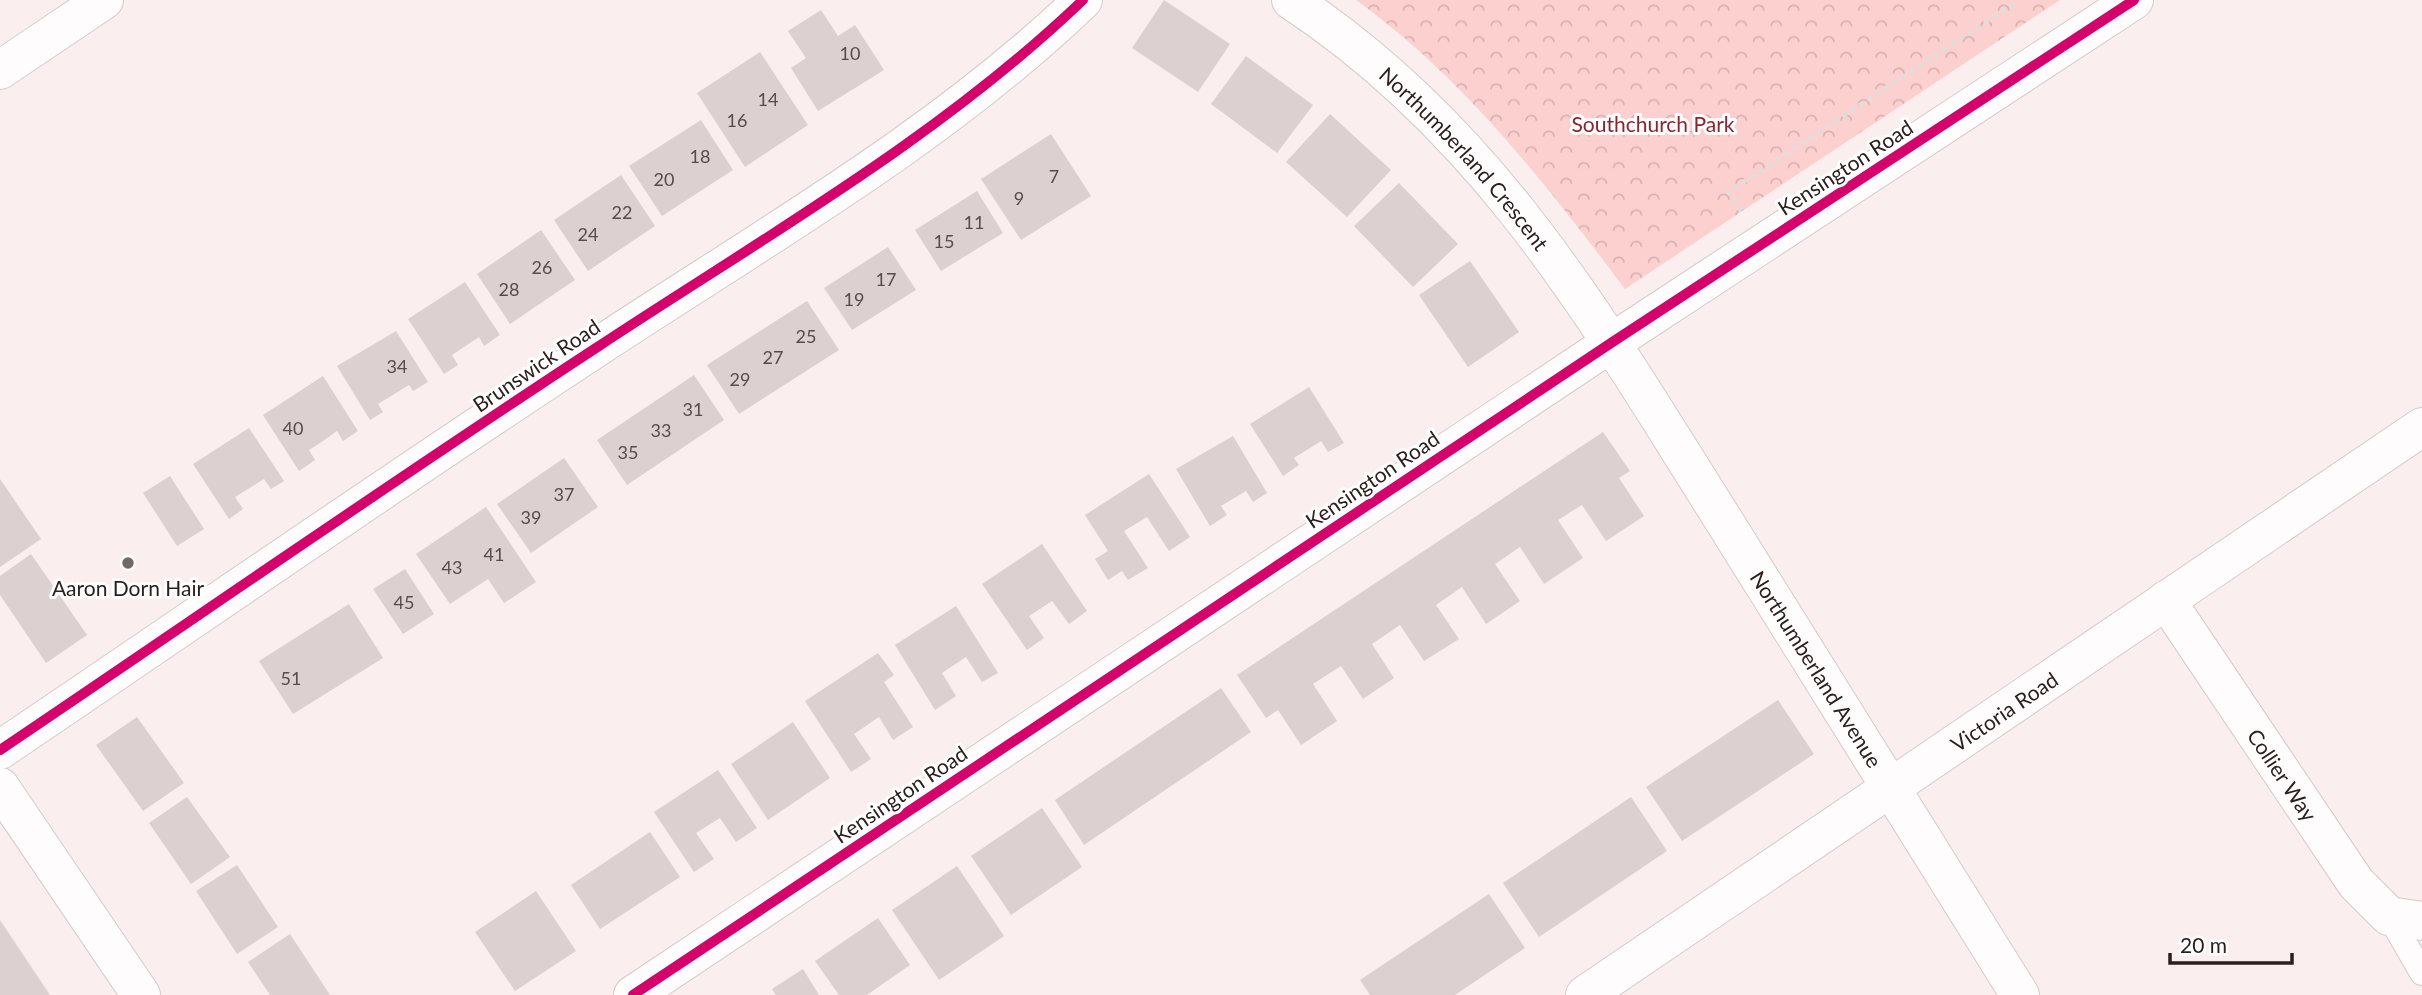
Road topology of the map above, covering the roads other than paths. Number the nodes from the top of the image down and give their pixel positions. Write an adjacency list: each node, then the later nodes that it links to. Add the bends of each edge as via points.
1 (104, 0): 5 (street)
2 (1083, 0): 9 (street, Brunswick Road, via 911,144 586,354)
3 (1292, 0): 6 (street, Northumberland Crescent, via 1386,73 1466,147 1553,254)
4 (2134, 0): 6 (street, Kensington Road)
5 (0, 70)
6 (1611, 343): 10 (street, Northumberland Avenue); 15 (street, Kensington Road)
7 (2422, 427): 8 (street, Victoria Road)
8 (2166, 600): 10 (street, Victoria Road); 12 (street, Collier Way, via 2356,883)
9 (0, 750)
10 (1892, 786): 16 (street, Victoria Road); 17 (street, Northumberland Avenue)
11 (0, 787): 14 (street)
12 (2406, 918): 13 (lane)
13 (2422, 973)
14 (141, 995)
15 (633, 995)
16 (1585, 995)
17 (2020, 995)

